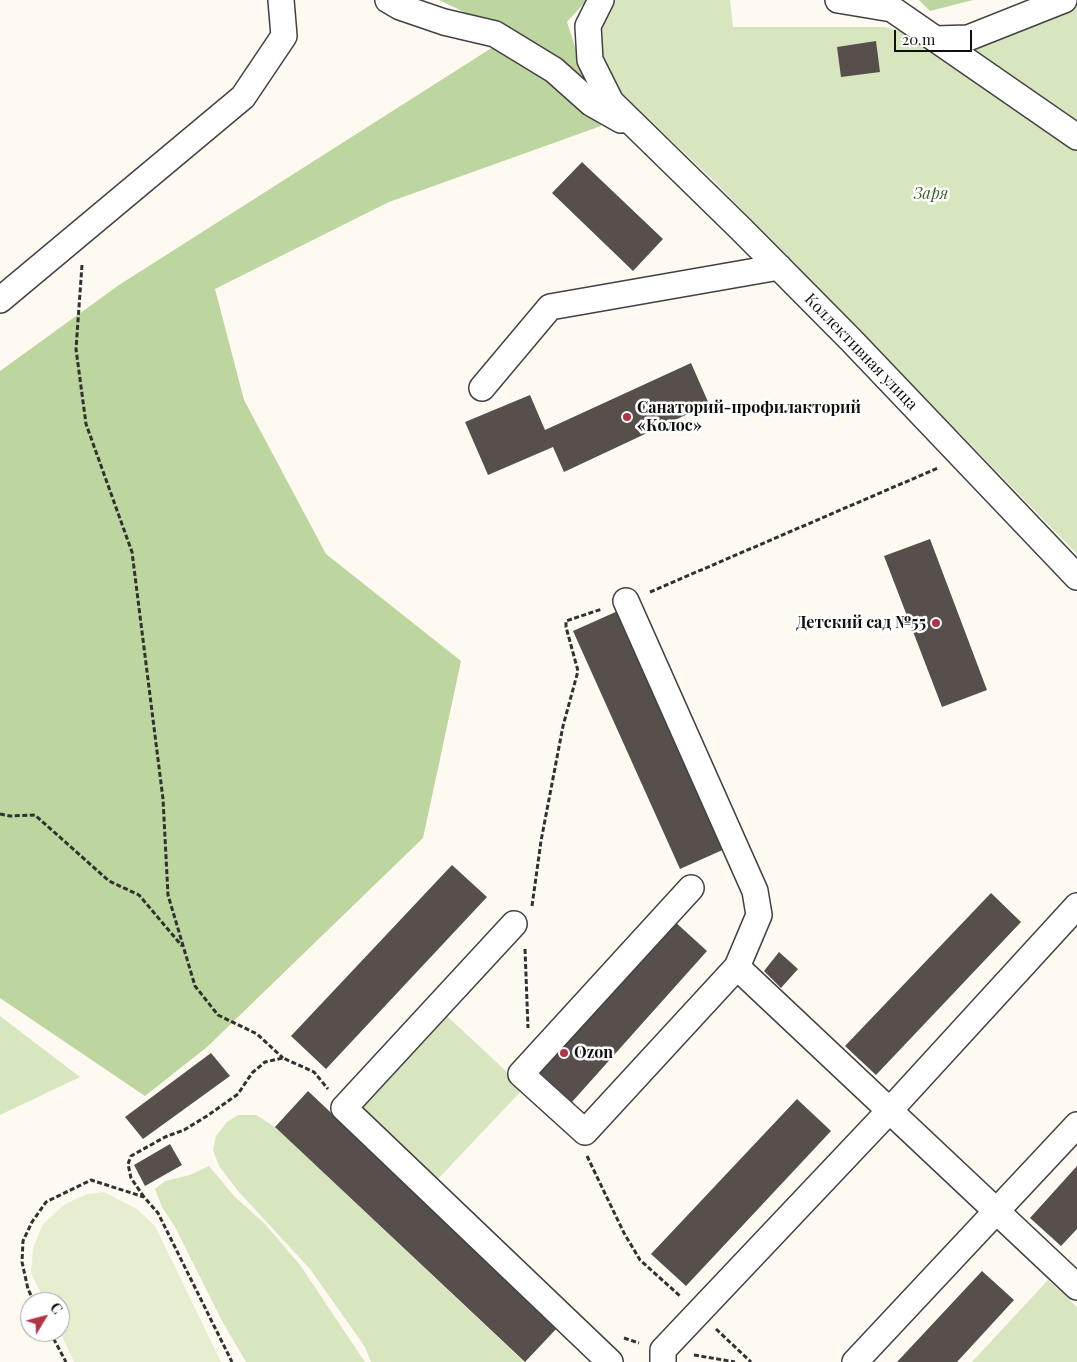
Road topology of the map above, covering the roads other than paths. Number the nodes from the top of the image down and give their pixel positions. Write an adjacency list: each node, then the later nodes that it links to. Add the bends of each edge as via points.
1 (281, 0): 10 (street, via 284,36 243,97)
2 (388, 0): 7 (street, via 444,22 495,34 554,70 591,103)
3 (601, 0): 7 (street, via 588,26 590,60 611,102)
4 (838, 0): 6 (street, via 892,10)
5 (1064, 0): 6 (street, via 968,38)
6 (936, 39): 8 (street)
7 (640, 131): 9 (street, Коллективная улица)
8 (1077, 137)
9 (779, 267): 11 (street, via 550,306); 12 (street, Коллективная улица)
10 (0, 300)
11 (482, 388)
12 (1077, 577)
13 (626, 601): 17 (street, via 755,891 759,915)
14 (691, 888): 17 (street, via 521,1074 585,1132)
15 (1077, 906): 18 (street)
16 (514, 924): 22 (street, via 344,1108)
17 (738, 967): 18 (street)
18 (891, 1109): 20 (street); 23 (street, via 662,1350)
19 (1077, 1125): 20 (street)
20 (997, 1212): 21 (street); 24 (street)
21 (1077, 1286)
22 (610, 1362)
23 (663, 1362)
24 (855, 1362)

